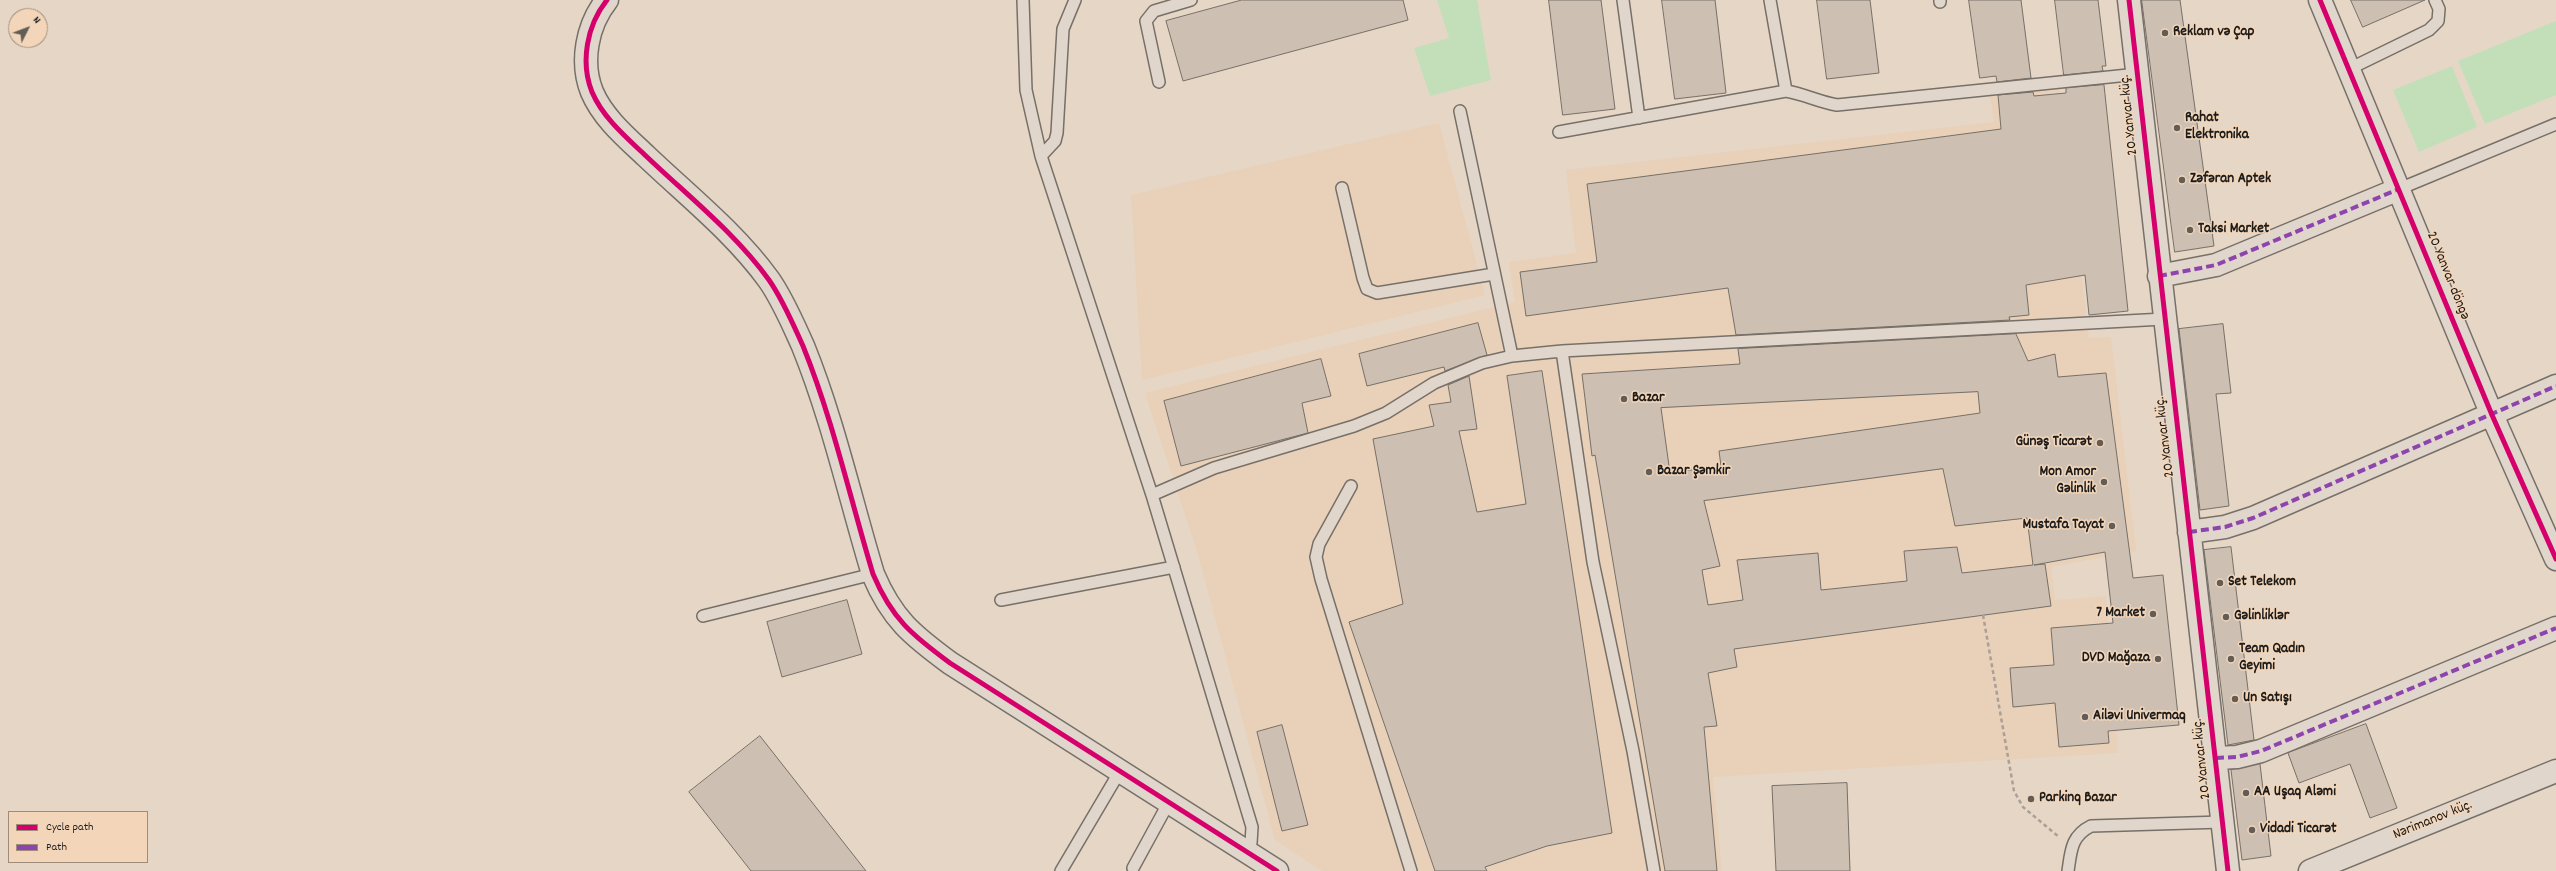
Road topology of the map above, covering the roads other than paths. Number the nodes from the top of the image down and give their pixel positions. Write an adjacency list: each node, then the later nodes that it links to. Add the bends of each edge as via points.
1 (607, 0): 33 (street, via 591,28 586,47 592,92 619,130 733,236 770,282 794,325 814,374 831,424)
2 (1023, 0): 18 (lane, via 1026,90)
3 (1075, 0): 18 (lane, via 1063,30 1058,133)
4 (1190, 0): 12 (lane, via 1154,11 1146,21)
5 (1623, 0): 15 (lane)
6 (1770, 0): 13 (lane)
7 (2129, 0): 11 (street, 20 Yanvar küç.)
8 (2320, 0): 10 (street, 20 Yanvar döngə)
9 (2435, 0): 10 (lane, via 2439,9 2438,21 2429,30)
10 (2349, 69): 20 (street, 20 Yanvar döngə)
11 (2138, 74): 13 (lane, via 1837,105 1822,103); 22 (street, 20 Yanvar küç.)
12 (1159, 82)
13 (1786, 91): 15 (lane)
14 (1460, 111): 21 (lane)
15 (1639, 118): 17 (lane)
16 (2556, 124): 20 (lane)
17 (1559, 132)
18 (1041, 156): 29 (lane)
19 (1342, 188): 21 (lane, via 1363,278 1368,289 1377,293)
20 (2399, 189): 22 (street, via 2216,265); 27 (street, 20 Yanvar döngə)
21 (1494, 274): 25 (lane)
22 (2159, 276): 23 (street, 20 Yanvar küç.)
23 (2164, 319): 24 (lane); 30 (street, 20 Yanvar küç.)
24 (1562, 351): 25 (lane); 47 (lane, via 1593,562 1633,751)
25 (1512, 356): 29 (lane, via 1482,363 1434,383 1386,413 1354,426 1214,468)
26 (2556, 386): 27 (street)
27 (2492, 415): 30 (street, via 2253,518 2225,527); 31 (street, 20 Yanvar döngə)
28 (1351, 486): 46 (lane, via 1319,544 1316,557)
29 (1152, 495): 32 (lane)
30 (2189, 532): 37 (street, 20 Yanvar küç.)
31 (2556, 559)
32 (1174, 567): 34 (lane); 42 (lane, via 1252,827)
33 (873, 574): 35 (lane); 38 (street, via 882,597 895,616 917,639 950,663)
34 (1001, 600)
35 (703, 616)
36 (2556, 628): 37 (street, via 2261,751 2237,757)
37 (2216, 758): 41 (street, 20 Yanvar küç.)
38 (1120, 771): 40 (street); 44 (lane)
39 (2556, 771): 50 (street, Nərimanov küç.)
40 (1168, 802): 43 (lane); 45 (street)
41 (2222, 822): 48 (lane, via 2091,826 2080,832 2072,847); 49 (street, 20 Yanvar küç.)
42 (1251, 843)
43 (1133, 868)
44 (1062, 871)
45 (1277, 871)
46 (1411, 871)
47 (1654, 871)
48 (2068, 871)
49 (2228, 871)
50 (2310, 871)

